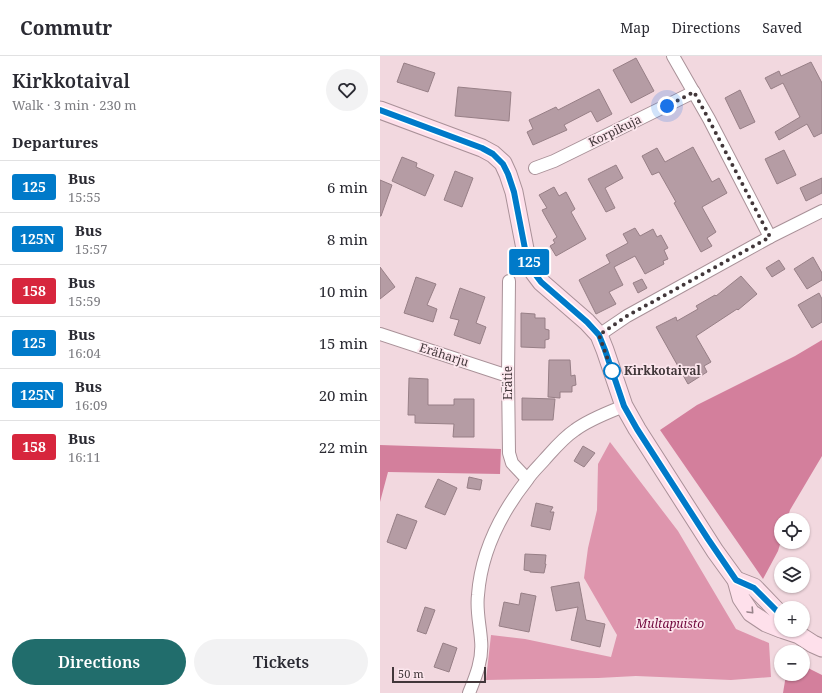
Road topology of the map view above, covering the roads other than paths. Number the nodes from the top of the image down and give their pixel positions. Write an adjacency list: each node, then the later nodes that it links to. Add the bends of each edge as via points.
1 (673, 56): 2 (street)
2 (694, 92): 4 (street, Korpikuja); 6 (street)
3 (380, 110): 9 (street, via 482,148 503,164 514,192 526,254 532,270 541,282)
4 (535, 168)
5 (822, 211): 6 (street)
6 (770, 237): 9 (street, via 627,316)
7 (509, 281): 10 (street, Erätie)
8 (380, 334): 10 (street, Eräharju)
9 (599, 335): 11 (street)
10 (508, 376): 12 (street, Erätie, via 509,452 512,463)
11 (624, 406): 12 (street, via 593,419 572,432); 13 (street)
12 (527, 479): 18 (street, via 501,518 483,563 477,597 481,659)
13 (736, 580): 14 (street, via 754,588); 15 (street, one-way to 15, via 741,598 751,613)
14 (774, 608)
15 (774, 626)
16 (801, 637): 17 (street)
17 (822, 648)
18 (469, 693)

